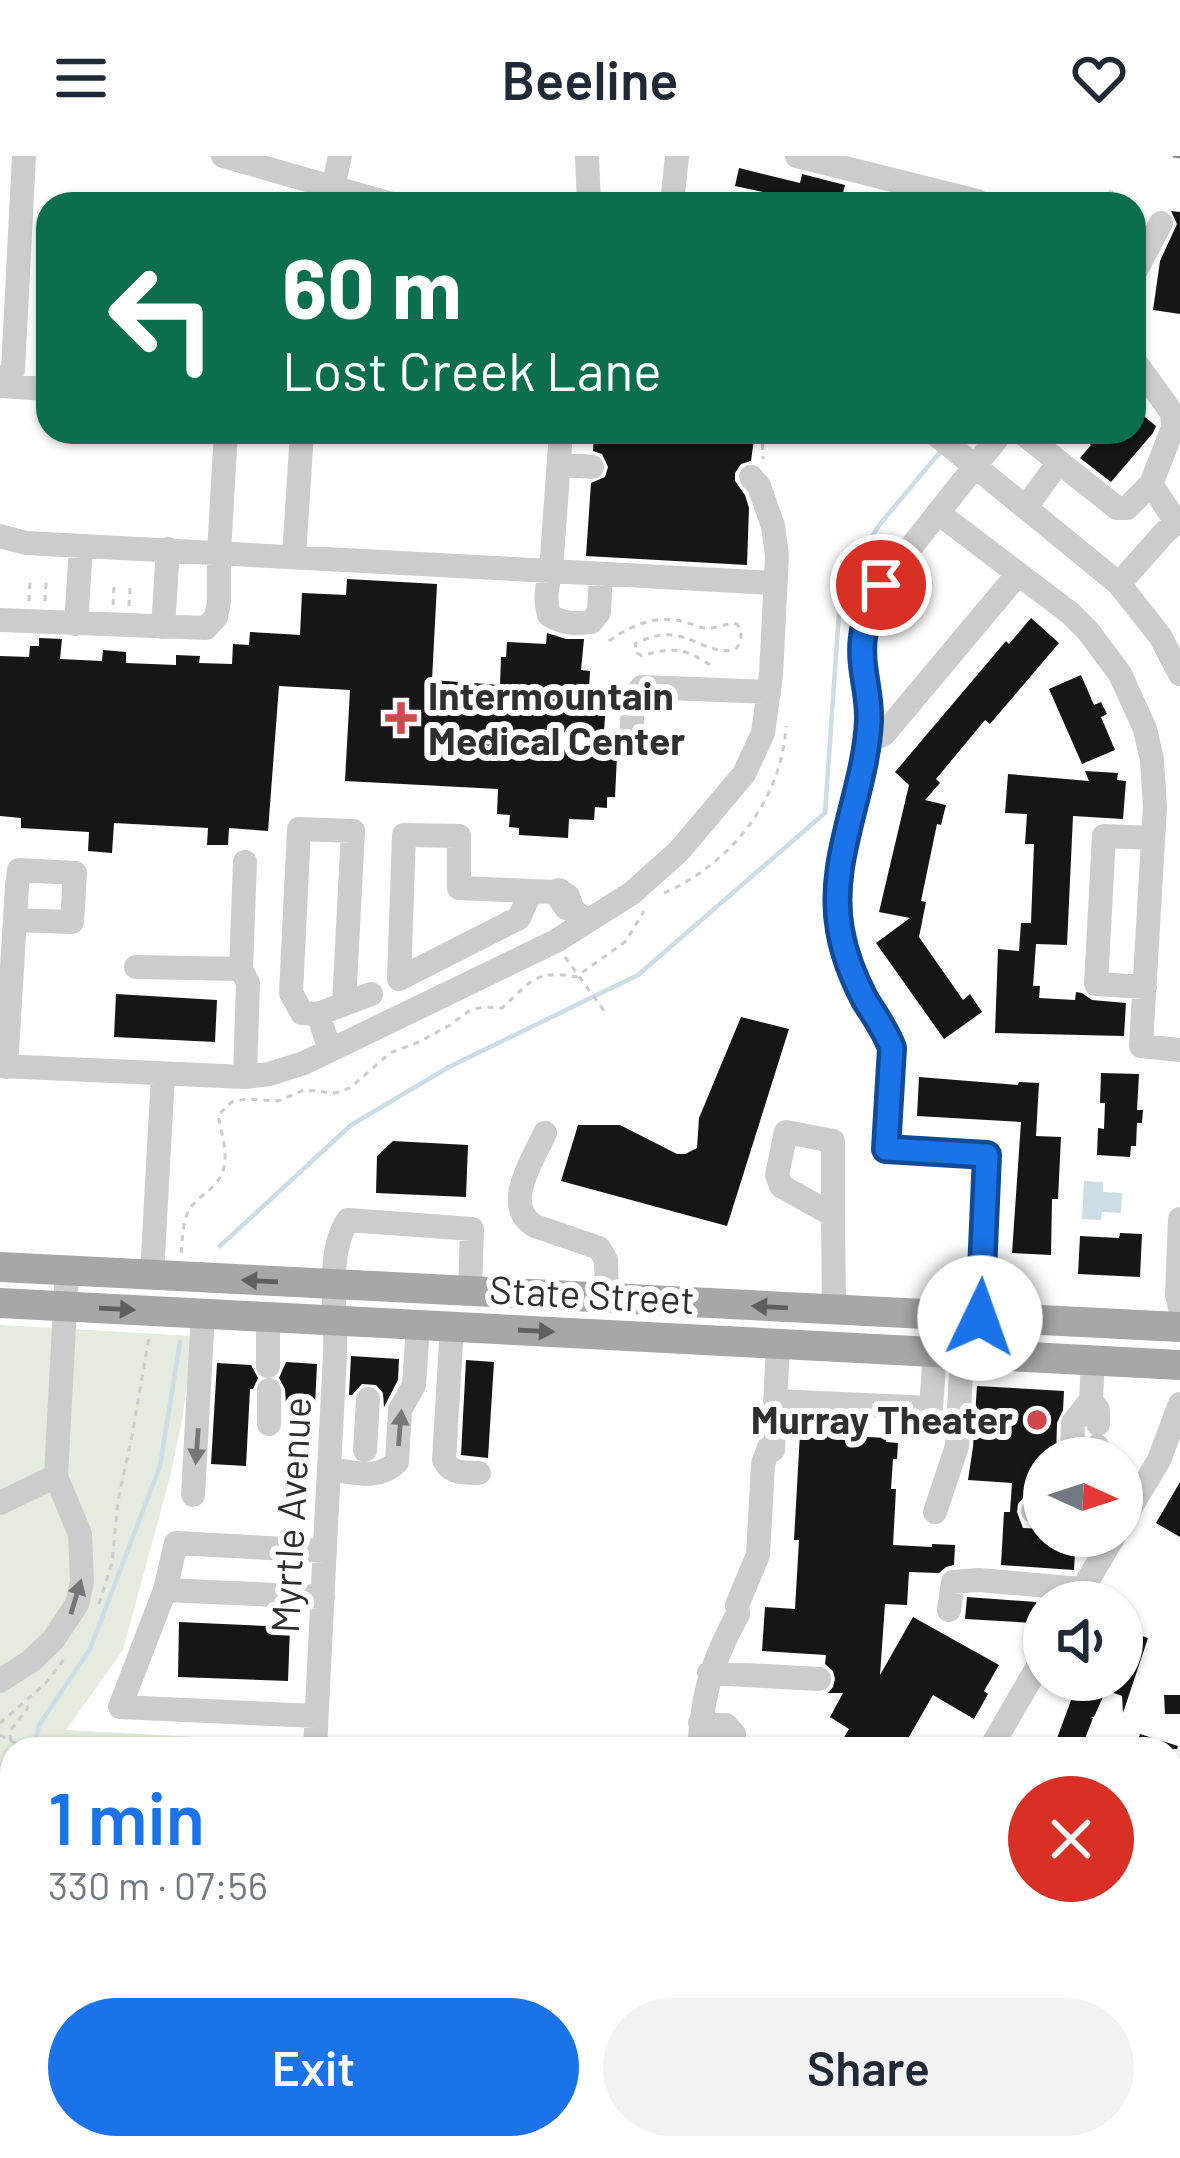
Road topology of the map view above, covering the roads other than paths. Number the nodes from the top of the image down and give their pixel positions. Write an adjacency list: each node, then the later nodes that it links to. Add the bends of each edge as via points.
1 (24, 156): 12 (street)
2 (223, 156): 7 (street)
3 (340, 156): 7 (street)
4 (586, 156): 9 (street)
5 (677, 156): 10 (street)
6 (797, 156): 11 (street)
7 (333, 188): 8 (street)
8 (348, 192)
9 (588, 192)
10 (673, 192)
11 (941, 192)
12 (10, 216): 16 (street, via 13,370)
13 (1161, 224): 14 (street)
14 (1146, 252)
15 (1146, 377): 29 (street, via 1172,413 1173,428)
16 (0, 384): 17 (street)
17 (36, 388)
18 (225, 444): 36 (street)
19 (301, 444): 37 (street)
20 (561, 444): 26 (street)
21 (948, 444): 24 (street)
22 (988, 444): 24 (street)
23 (1036, 444): 25 (street)
24 (969, 461): 30 (street); 31 (street)
25 (1059, 462): 29 (street, via 1117,508); 30 (street)
26 (560, 464): 27 (street); 38 (street)
27 (592, 467)
28 (751, 477): 41 (street, via 773,526)
29 (1151, 484): 32 (street)
30 (1026, 507): 42 (street)
31 (938, 513): 40 (street); 49 (street, via 881,585 865,622)
32 (1178, 521): 42 (street)
33 (0, 536): 34 (street)
34 (81, 547): 35 (street); 44 (street)
35 (167, 549): 36 (street); 45 (street)
36 (218, 553): 37 (street); 45 (street, via 216,617 206,628)
37 (294, 557): 38 (street)
38 (551, 572): 39 (street); 39 (street, via 550,615 575,624 599,612)
39 (601, 574): 41 (street)
40 (1018, 574): 49 (street, via 884,734); 51 (street, via 1088,631 1133,699 1152,760)
41 (776, 583): 48 (street)
42 (1119, 584): 46 (street)
43 (0, 620): 44 (street)
44 (76, 624): 45 (street)
45 (163, 627)
46 (1170, 630): 47 (street)
47 (1180, 674)
48 (769, 692): 50 (street, via 642,687); 53 (street, via 763,734 744,774 679,850 632,893)
49 (866, 743): 81 (street, via 839,866 841,936 892,1048 886,1149 987,1155)
50 (631, 747)
51 (1153, 838): 57 (street); 57 (street, via 1104,836 1102,857 1096,984)
52 (245, 862): 56 (street)
53 (562, 903): 53 (street, via 459,888 459,836 404,835 399,979); 61 (street, via 556,941)
54 (15, 920): 63 (street)
55 (136, 967): 56 (street)
56 (241, 969): 65 (street, via 248,983)
57 (1145, 987): 62 (street, via 1141,1046)
58 (371, 994): 59 (street)
59 (344, 1004): 60 (street); 60 (street, via 352,831 299,829 291,993 302,1013)
60 (318, 1014): 61 (street)
61 (330, 1050): 65 (street)
62 (1180, 1050)
63 (3, 1067): 64 (street)
64 (163, 1075): 65 (street); 71 (street)
65 (245, 1078)
66 (545, 1133): 74 (street, via 521,1188 522,1214 599,1248)
67 (833, 1214): 78 (street)
68 (1180, 1219): 77 (street)
69 (0, 1267): 70 (main road, State Street)
70 (67, 1270): 71 (main road, State Street); 76 (street)
71 (152, 1275): 72 (main road, State Street, one-way to 71)
72 (335, 1284): 73 (main road, State Street); 73 (street, Myrtle Avenue, via 348,1220 472,1228); 82 (street, Myrtle Avenue)
73 (470, 1292): 74 (main road, State Street)
74 (607, 1298): 78 (main road, State Street, one-way to 74)
75 (0, 1303): 76 (main road, State Street)
76 (65, 1306): 79 (main road, State Street, one-way to 79); 99 (street)
77 (1180, 1308)
78 (834, 1310): 81 (main road, State Street)
79 (203, 1313): 80 (main road, State Street); 101 (street, one-way to 101)
80 (268, 1317): 82 (main road, State Street); 93 (street)
81 (971, 1317): 85 (main road, State Street)
82 (335, 1320): 83 (main road, State Street); 92 (street, Myrtle Avenue)
83 (418, 1325): 84 (main road, State Street); 97 (street, one-way to 83, via 374,1475 397,1462)
84 (452, 1327): 86 (main road, State Street, one-way to 86); 98 (street, via 444,1460 455,1472)
85 (1180, 1328)
86 (778, 1343): 87 (main road, State Street); 90 (street)
87 (949, 1352): 88 (main road, State Street); 90 (street, via 931,1408); 103 (street, via 957,1446)
88 (1093, 1360): 89 (main road, State Street); 94 (street)
89 (1180, 1365)
90 (775, 1401): 109 (street, via 758,1555)
91 (1180, 1404): 100 (street)
92 (332, 1418): 96 (street, via 367,1409); 97 (street, Myrtle Avenue)
93 (269, 1424)
94 (1096, 1432): 95 (street, via 1073,1423)
95 (1073, 1437)
96 (364, 1450)
97 (329, 1469): 104 (street, Myrtle Avenue)
98 (479, 1473)
99 (56, 1476): 102 (street); 111 (street, one-way to 99, via 53,1640 77,1604 80,1534)
100 (1143, 1484)
101 (193, 1495)
102 (0, 1503)
103 (935, 1512)
104 (325, 1551): 106 (street, via 176,1543); 107 (street, Myrtle Avenue)
105 (1023, 1587): 108 (street, via 953,1582)
106 (165, 1590): 107 (street); 113 (street, via 120,1707)
107 (323, 1597): 113 (street, Myrtle Avenue)
108 (949, 1610)
109 (709, 1673): 110 (street); 114 (street)
110 (819, 1679)
111 (0, 1681)
112 (1023, 1698): 117 (street)
113 (316, 1716): 115 (street, Myrtle Avenue)
114 (700, 1736): 116 (street, via 726,1725)
115 (315, 1737)
116 (734, 1737)
117 (1004, 1737)

